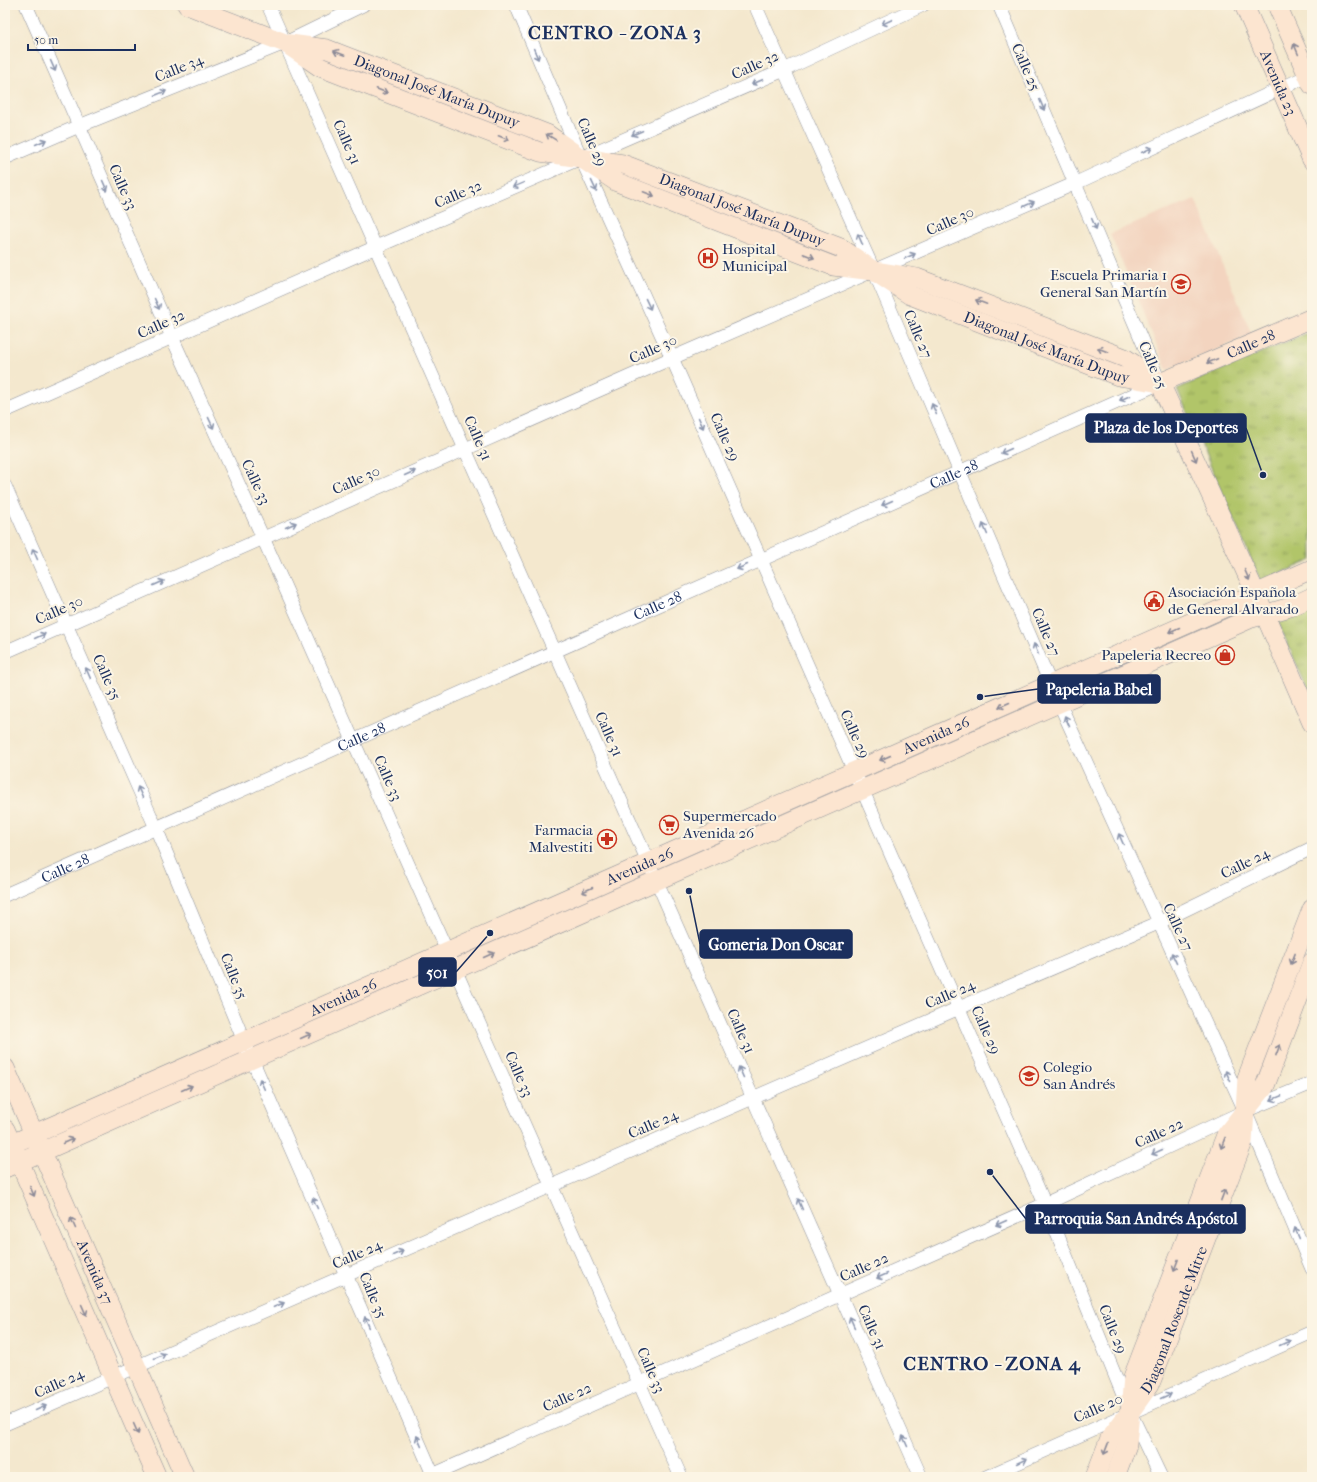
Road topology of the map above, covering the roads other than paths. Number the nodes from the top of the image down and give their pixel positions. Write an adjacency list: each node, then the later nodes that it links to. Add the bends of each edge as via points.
1 (26, 5): 15 (street, Calle 33, one-way to 15)
2 (187, 5): 11 (main road, Diagonal José María Dupuy)
3 (268, 5): 11 (street, Calle 31)
4 (363, 5): 11 (street, Calle 34)
5 (516, 5): 17 (street, Calle 29, one-way to 17)
6 (755, 5): 12 (street, Calle 27)
7 (923, 5): 12 (street, Calle 32, one-way to 12)
8 (999, 5): 19 (street, Calle 25, one-way to 19)
9 (1244, 5): 14 (main road, Avenida 23)
10 (1277, 5): 13 (main road, Avenida 23, one-way to 10)
11 (285, 43): 15 (street, Calle 34, one-way to 11); 17 (main road, Diagonal José María Dupuy, via 327,49 547,134); 20 (street, Calle 31)
12 (784, 70): 17 (street, Calle 32, one-way to 17); 21 (street, Calle 27, one-way to 12)
13 (1311, 78): 14 (street, Calle 30)
14 (1280, 88): 18 (main road, Avenida 23); 19 (street, Calle 30, one-way to 14)
15 (79, 126): 16 (street, Calle 34, one-way to 15); 23 (street, Calle 33, one-way to 23)
16 (5, 158)
17 (581, 158): 20 (street, Calle 32, one-way to 20); 21 (main road, Diagonal José María Dupuy, via 623,164 841,248); 24 (street, Calle 29, one-way to 24)
18 (1312, 160)
19 (1076, 183): 21 (street, Calle 30, one-way to 19); 25 (street, Calle 25, one-way to 25)
20 (376, 247): 23 (street, Calle 32); 27 (street, Calle 31)
21 (874, 271): 24 (street, Calle 30); 25 (main road, Diagonal José María Dupuy, via 917,278 1095,346 1124,358); 28 (street, Calle 27, one-way to 21)
22 (1312, 318): 25 (main road, Calle 28, one-way to 25)
23 (172, 337): 26 (street, Calle 32); 30 (street, Calle 33, one-way to 30)
24 (672, 358): 27 (street, Calle 30); 31 (street, Calle 29, one-way to 31)
25 (1160, 382): 28 (street, Calle 28, one-way to 28); 33 (main road, Calle 25, one-way to 33)
26 (5, 411)
27 (465, 449): 30 (street, Calle 30, one-way to 27); 37 (street, Calle 31)
28 (960, 470): 31 (street, Calle 28, one-way to 31); 39 (street, Calle 27, one-way to 28)
29 (5, 486): 36 (street, Calle 35, one-way to 29)
30 (263, 538): 36 (street, Calle 30, one-way to 30); 42 (street, Calle 33)
31 (761, 559): 37 (street, Calle 28, one-way to 37); 43 (street, Calle 29)
32 (1312, 569): 33 (main road, Avenida 26)
33 (1256, 594): 35 (main road, Calle 25); 39 (main road, Avenida 26, one-way to 39)
34 (1312, 597): 35 (main road, Avenida 26)
35 (1265, 615): 40 (main road, Avenida 26, via 1250,619); 41 (main road, Calle 25)
36 (66, 624): 38 (street, Calle 30, one-way to 36); 45 (street, Calle 35, one-way to 36)
37 (555, 651): 42 (street, Calle 28); 47 (street, Calle 31)
38 (5, 652)
39 (1051, 684): 40 (street, Calle 27); 43 (main road, Avenida 26, one-way to 43)
40 (1059, 703): 44 (main road, Avenida 26); 51 (street, Calle 27, one-way to 40)
41 (1312, 724)
42 (353, 740): 45 (street, Calle 28); 52 (street, Calle 33)
43 (854, 772): 44 (street, Calle 29); 47 (main road, Avenida 26)
44 (862, 790): 48 (main road, Avenida 26); 55 (street, Calle 29)
45 (156, 828): 49 (street, Calle 28); 56 (street, Calle 35)
46 (1312, 848): 51 (street, Calle 24)
47 (649, 862): 48 (street, Calle 31); 52 (main road, Avenida 26, one-way to 52)
48 (657, 880): 54 (main road, Avenida 26, one-way to 48); 60 (street, Calle 31, one-way to 48)
49 (5, 895)
50 (1312, 909): 61 (main road, one-way to 61, via 1247,1078)
51 (1158, 923): 55 (street, Calle 24); 61 (street, Calle 27, one-way to 51)
52 (447, 952): 54 (street, Calle 33); 56 (main road, Avenida 26)
53 (1312, 962): 61 (main road, Diagonal Rosende Mitre, one-way to 53, via 1265,1086)
54 (455, 969): 57 (main road, Avenida 26, one-way to 54); 65 (street, Calle 33)
55 (959, 1008): 60 (street, Calle 24); 66 (street, Calle 29)
56 (244, 1042): 57 (street, Calle 35); 62 (main road, Avenida 26)
57 (252, 1060): 64 (main road, Avenida 26, one-way to 57); 68 (street, Calle 35, one-way to 57)
58 (5, 1068): 62 (main road, Avenida 37)
59 (1312, 1083): 61 (street, Calle 22, one-way to 61)
60 (753, 1098): 65 (street, Calle 24); 69 (street, Calle 31, one-way to 60)
61 (1245, 1111): 66 (street, Calle 22, one-way to 66); 67 (street, Calle 27, one-way to 61); 74 (main road, Diagonal Rosende Mitre, via 1226,1135 1133,1377)
62 (34, 1134): 63 (main road, Avenida 26); 64 (main road, Avenida 37)
63 (9, 1150): 64 (main road, Avenida 26); 72 (main road, Avenida 37, one-way to 72)
64 (41, 1152): 71 (main road, Avenida 37, one-way to 64)
65 (552, 1186): 68 (street, Calle 24, one-way to 65); 73 (street, Calle 33)
66 (1045, 1204): 69 (street, Calle 22, one-way to 69); 74 (street, Calle 29)
67 (1312, 1269)
68 (347, 1276): 71 (street, Calle 24, one-way to 68); 76 (street, Calle 35, one-way to 68)
69 (840, 1295): 73 (street, Calle 22); 80 (street, Calle 31, one-way to 69)
70 (1312, 1332): 74 (street, Calle 20, one-way to 70)
71 (136, 1366): 72 (street, Calle 24); 78 (main road, Avenida 37)
72 (113, 1376): 75 (street, Calle 24, one-way to 72); 77 (main road, Avenida 37, one-way to 77)
73 (639, 1383): 76 (street, Calle 22); 79 (street, Calle 33)
74 (1130, 1412): 81 (street, Calle 20, one-way to 74); 82 (main road, Diagonal Rosende Mitre, one-way to 82, via 1110,1438); 83 (main road, Diagonal Rosende Mitre, via 1127,1445); 84 (street, Calle 29)
75 (5, 1424)
76 (432, 1476)
77 (157, 1477)
78 (184, 1477)
79 (681, 1477)
80 (921, 1477)
81 (986, 1477)
82 (1095, 1477)
83 (1115, 1477)
84 (1161, 1477)

